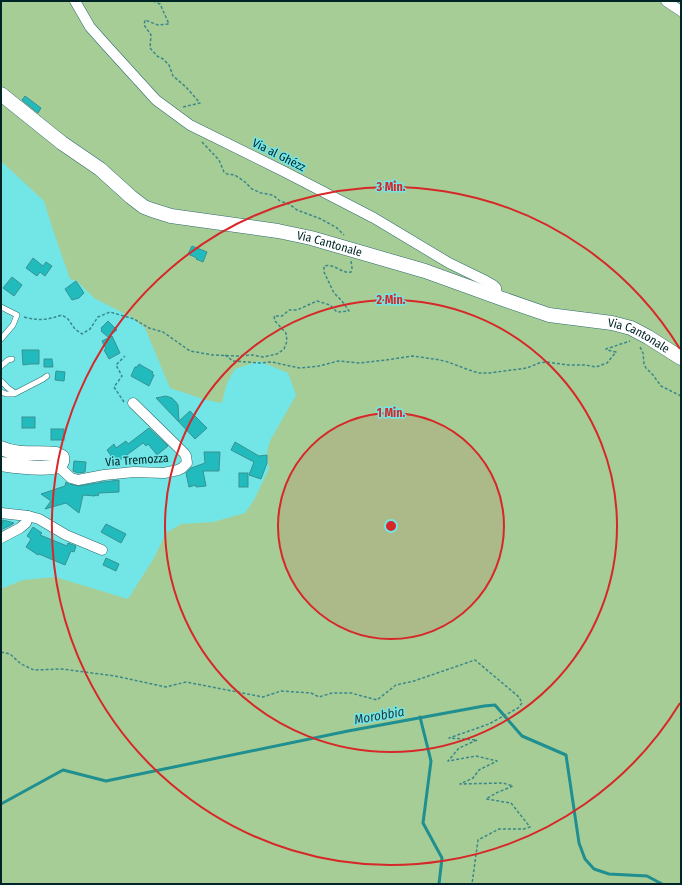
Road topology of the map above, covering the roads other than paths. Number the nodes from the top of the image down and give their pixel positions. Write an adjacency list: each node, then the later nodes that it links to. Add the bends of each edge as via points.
1 (76, 1): 5 (street, Via al Ghézz, via 90,27 156,100 190,125 374,218 449,263 493,285)
2 (666, 1): 3 (street)
3 (681, 11)
4 (1, 94): 5 (street, Via Cantonale, via 62,143 100,169 137,202 152,210 171,216 311,238 425,271)
5 (497, 297): 8 (street, Via Cantonale, via 549,315 631,328)
6 (1, 307): 7 (lane, via 17,315 13,325)
7 (1, 339)
8 (681, 358)
9 (12, 359): 10 (lane)
10 (1, 366)
11 (47, 376): 14 (lane)
12 (1, 380): 14 (lane)
13 (1, 392): 14 (lane)
14 (15, 393)
15 (134, 403): 18 (street, Via Tremozza, via 184,453 186,463 182,468 164,474 134,472 78,480 71,478)
16 (1, 448): 18 (street, via 25,453 60,455 63,460)
17 (1, 464): 18 (street, via 48,468)
18 (58, 466)
19 (1, 513): 20 (street)
20 (28, 516): 21 (street, via 26,523 20,528); 22 (street, via 39,519 66,536)
21 (1, 538)
22 (102, 550)

